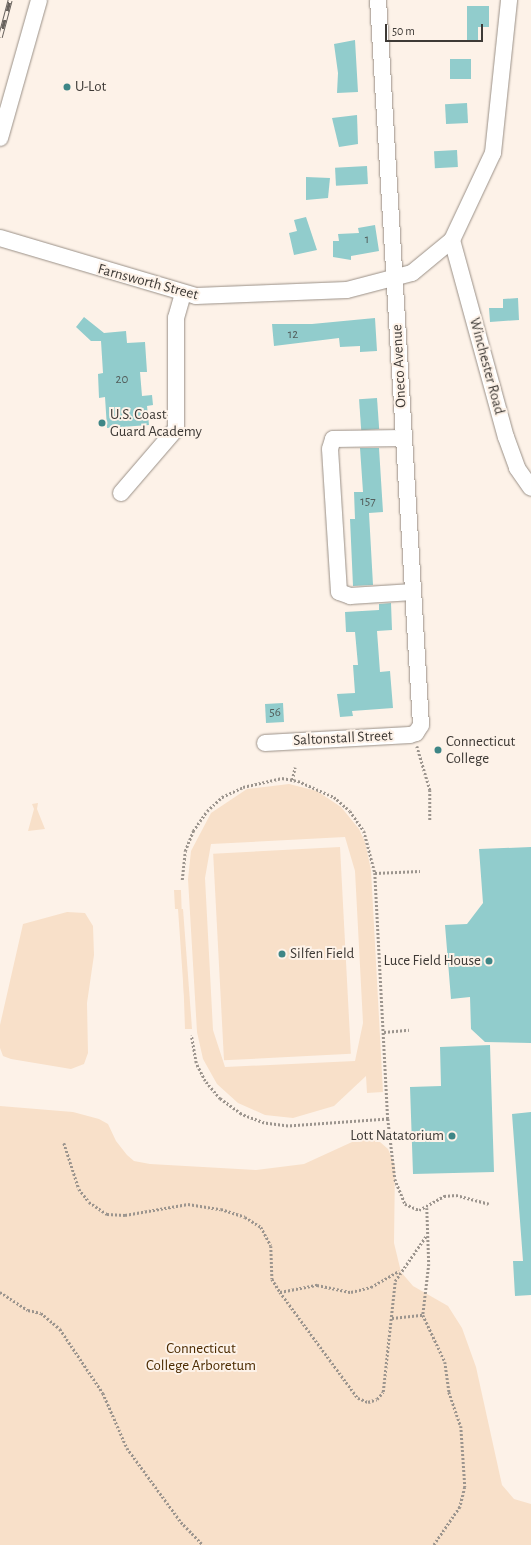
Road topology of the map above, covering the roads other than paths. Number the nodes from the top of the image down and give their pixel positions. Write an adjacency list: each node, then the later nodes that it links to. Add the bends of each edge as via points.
1 (39, 0): 4 (street)
2 (378, 0): 7 (street, Oneco Avenue)
3 (509, 0): 6 (street, via 493,153)
4 (0, 138)
5 (0, 238): 8 (street, Farnsworth Street)
6 (452, 240): 7 (street, Farnsworth Street, via 412,273); 10 (street, Winchester Road, via 506,437 516,468)
7 (394, 280): 8 (street, Farnsworth Street, via 347,290 302,293 216,297); 9 (street, Oneco Avenue)
8 (183, 294): 11 (street, via 176,318 176,430)
9 (404, 438): 12 (street, Oneco Avenue); 12 (street, via 333,440 331,465 339,592 350,596)
10 (531, 488)
11 (121, 493)
12 (413, 592): 13 (street, Oneco Avenue, via 421,725)
13 (416, 732): 14 (street, Saltonstall Street)
14 (265, 743)

